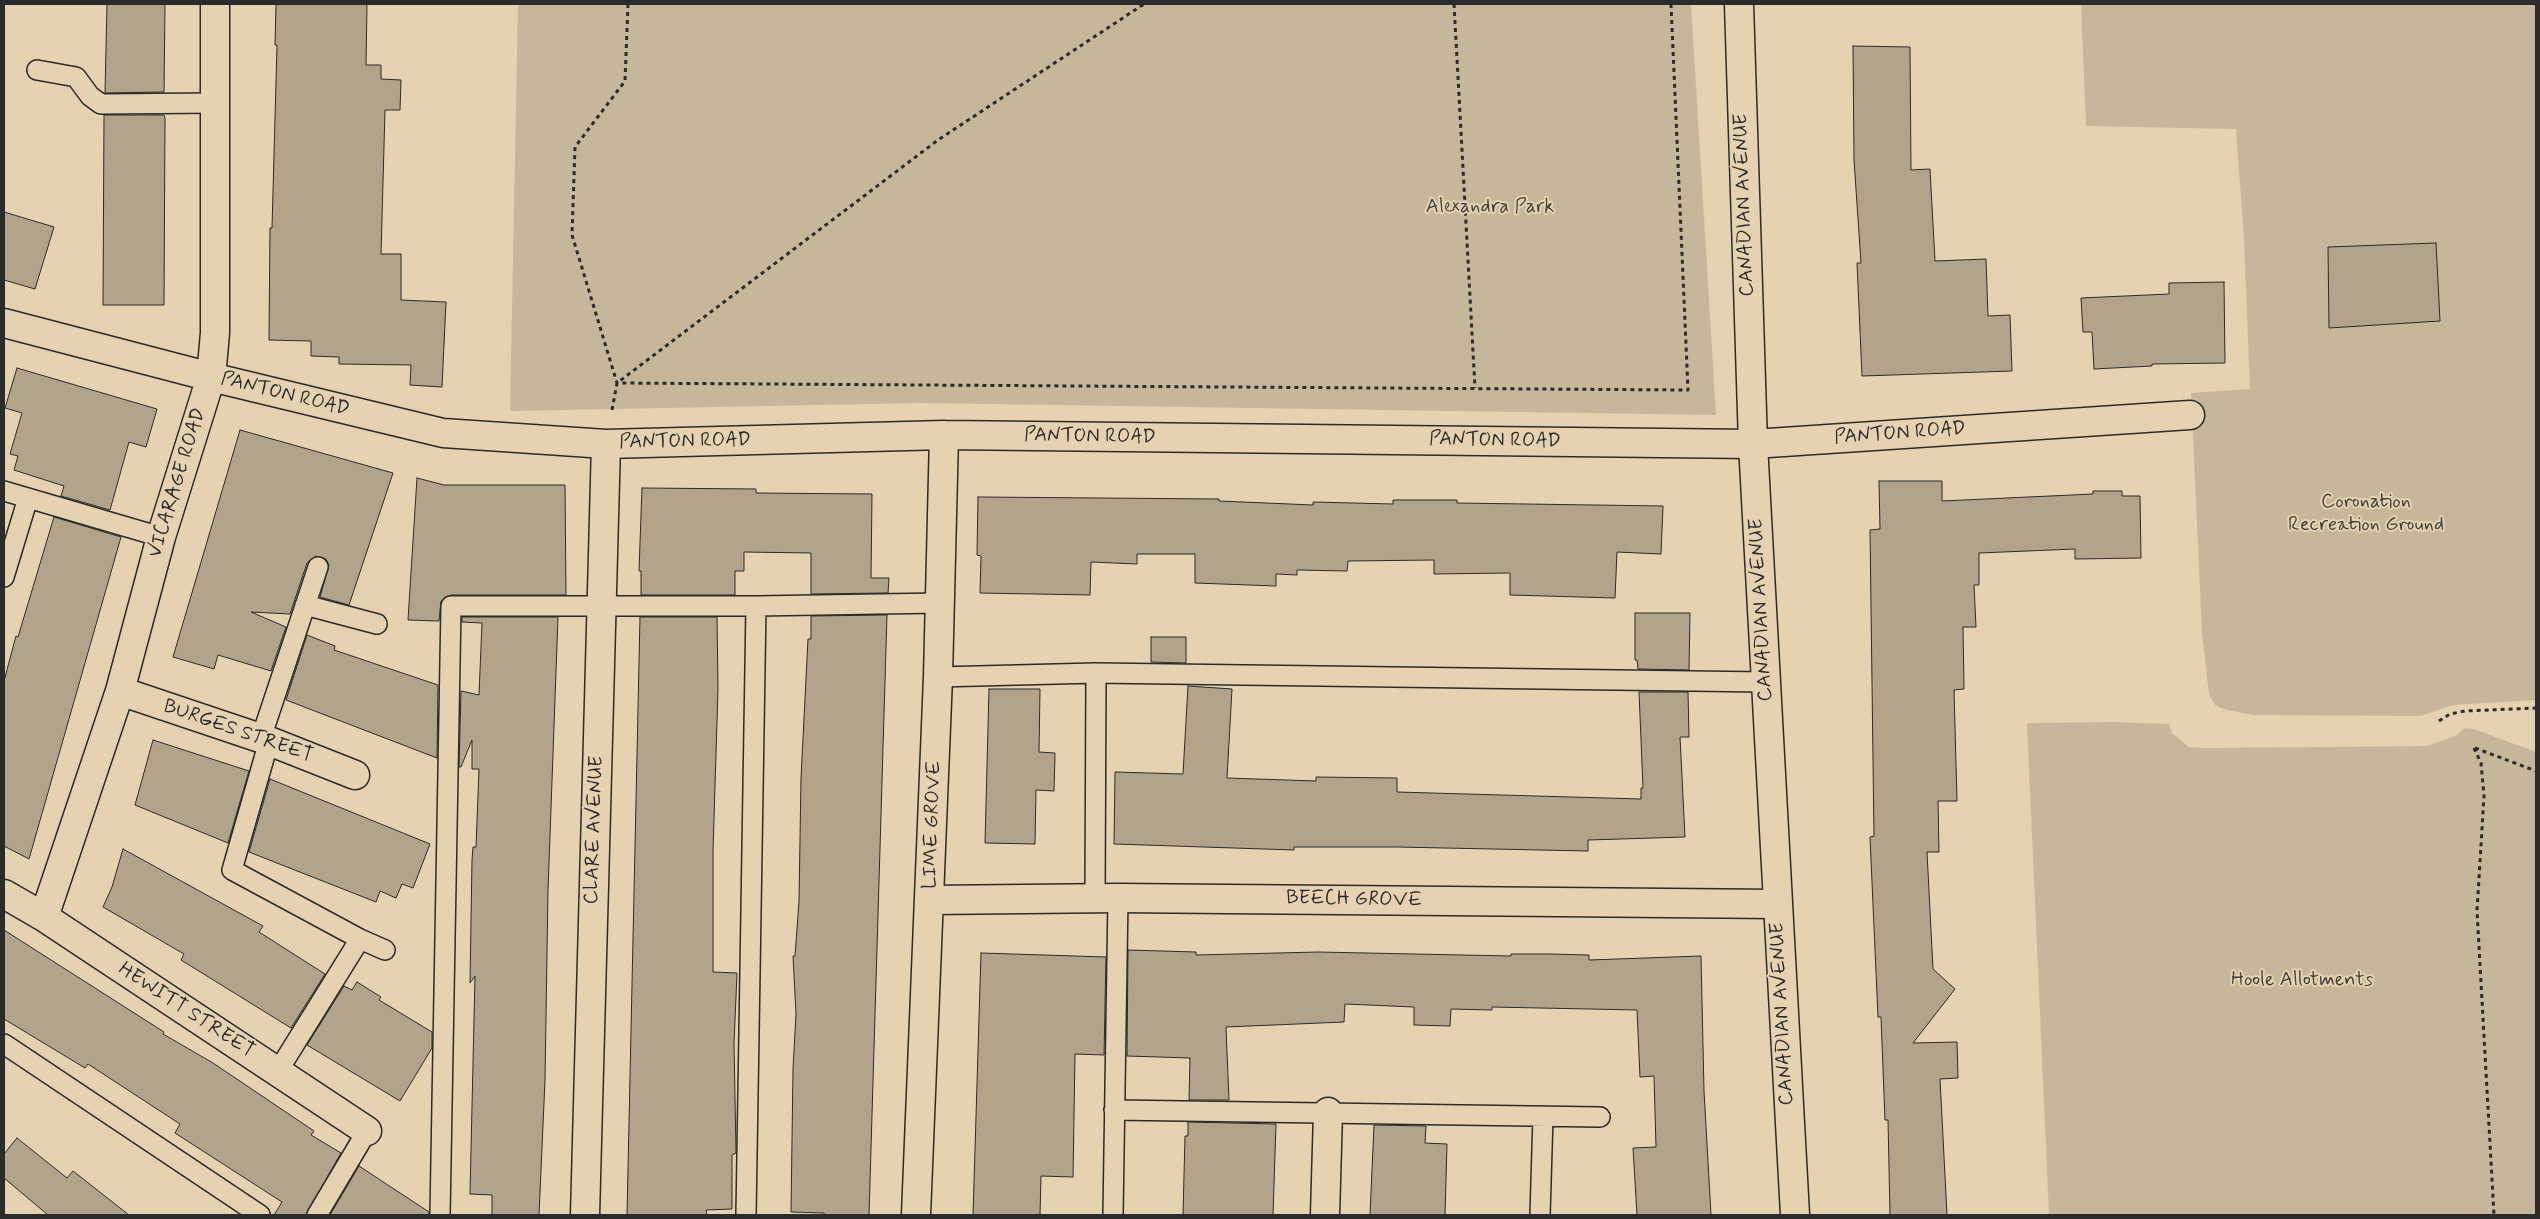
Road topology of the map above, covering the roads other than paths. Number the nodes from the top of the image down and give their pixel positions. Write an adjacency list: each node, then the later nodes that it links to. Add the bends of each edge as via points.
1 (215, 4): 4 (street, VICARAGE ROAD)
2 (1739, 4): 10 (street, CANADIAN AVENUE)
3 (37, 70): 4 (lane, via 76,77 90,96 101,104)
4 (215, 103): 6 (street, VICARAGE ROAD)
5 (4, 323): 6 (street, PANTON ROAD)
6 (211, 377): 9 (street, PANTON ROAD, via 443,433); 13 (street, VICARAGE ROAD)
7 (2190, 415): 10 (street, PANTON ROAD)
8 (944, 435): 9 (street, PANTON ROAD); 10 (street, PANTON ROAD); 16 (street, LIME GROVE)
9 (606, 444): 18 (street, CLARE AVENUE)
10 (1753, 444): 23 (street, CANADIAN AVENUE)
11 (4, 491): 12 (lane)
12 (28, 498): 13 (lane); 15 (lane)
13 (161, 536): 24 (street, VICARAGE ROAD)
14 (318, 567): 17 (lane)
15 (4, 576)
16 (940, 604): 19 (lane); 22 (street, LIME GROVE)
17 (306, 605): 20 (lane); 25 (lane)
18 (601, 606): 19 (lane); 43 (lane, via 451,606); 44 (street, CLARE AVENUE)
19 (756, 606): 45 (lane)
20 (377, 624)
21 (1096, 672): 22 (lane); 23 (lane); 28 (lane)
22 (938, 677): 29 (street, LIME GROVE)
23 (1765, 682): 30 (street, CANADIAN AVENUE)
24 (120, 691): 25 (street, BURGES STREET); 31 (street, VICARAGE ROAD)
25 (265, 740): 26 (street, BURGES STREET); 32 (lane, via 232,870)
26 (355, 775)
27 (5, 898): 31 (street, HEWITT STREET)
28 (1106, 898): 29 (street, BEECH GROVE); 30 (street, BEECH GROVE); 36 (lane)
29 (930, 900): 46 (street, LIME GROVE)
30 (1777, 904): 50 (street, CANADIAN AVENUE)
31 (44, 917): 35 (street, HEWITT STREET)
32 (360, 939): 33 (lane); 35 (lane)
33 (385, 950)
34 (4, 1044): 41 (lane)
35 (278, 1071): 40 (street, HEWITT STREET)
36 (1114, 1110): 37 (lane); 47 (lane)
37 (1328, 1112): 38 (lane); 48 (street)
38 (1543, 1116): 39 (lane); 49 (lane)
39 (1600, 1117)
40 (367, 1131): 42 (lane)
41 (260, 1215)
42 (317, 1215)
43 (440, 1215)
44 (585, 1215)
45 (746, 1215)
46 (916, 1215)
47 (1113, 1215)
48 (1325, 1215)
49 (1540, 1215)
50 (1795, 1215)

